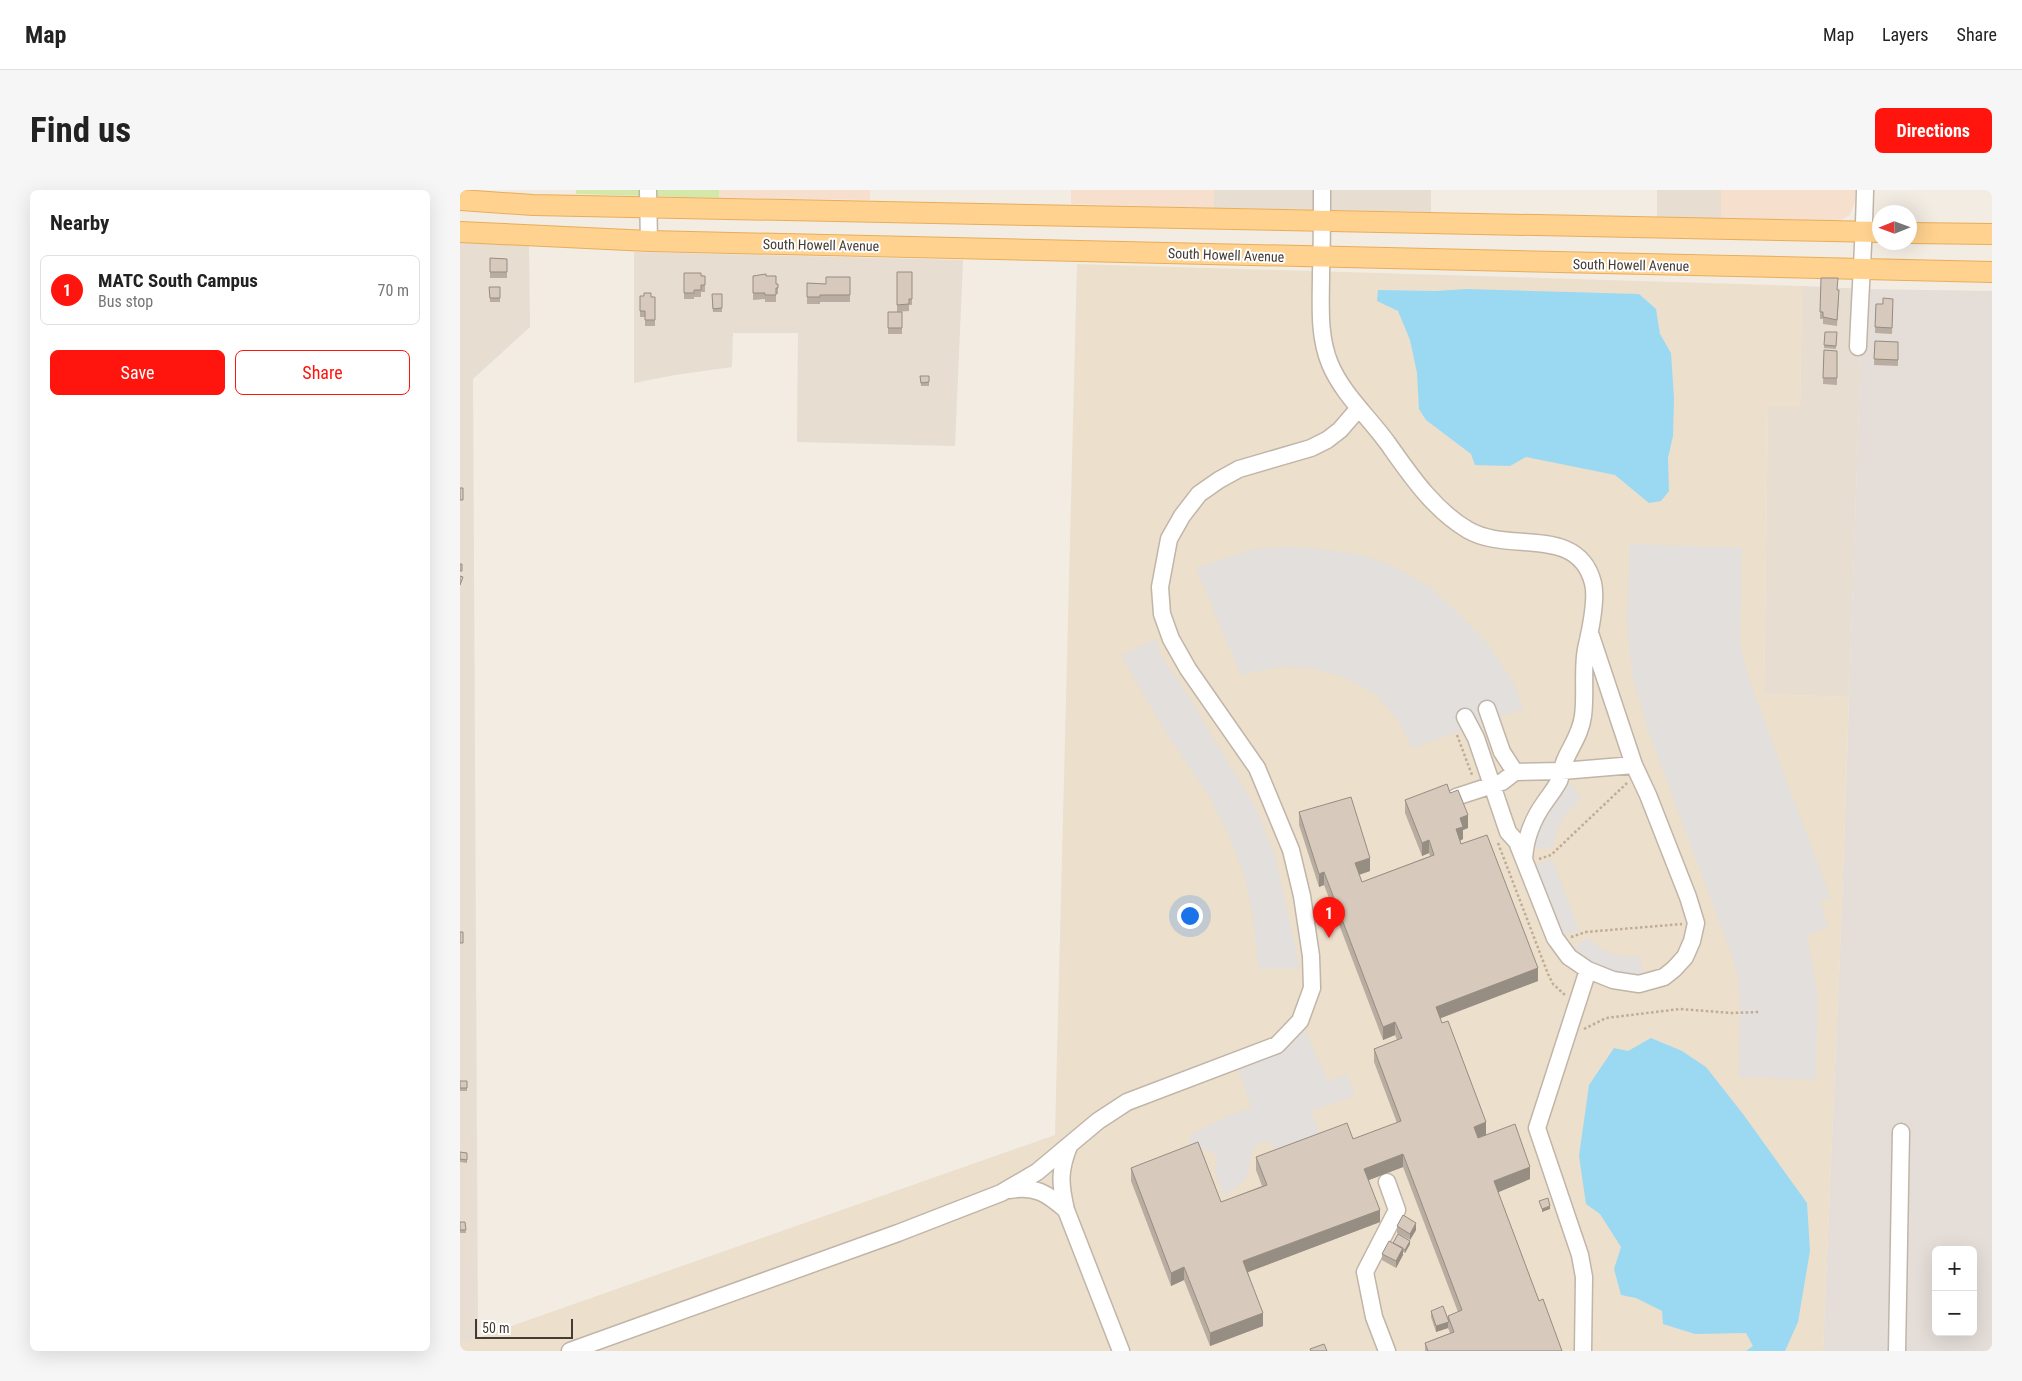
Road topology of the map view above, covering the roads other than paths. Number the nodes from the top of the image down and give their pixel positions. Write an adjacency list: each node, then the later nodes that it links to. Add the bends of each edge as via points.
1 (1322, 190): 5 (street)
2 (1865, 190): 7 (street)
3 (648, 198): 4 (main road, via 534,205); 5 (main road); 10 (street)
4 (460, 200)
5 (1322, 221): 7 (main road); 11 (street)
6 (460, 232): 10 (main road, South Howell Avenue)
7 (1872, 232): 12 (street)
8 (1917, 233): 9 (main road)
9 (1992, 234)
10 (649, 242): 11 (main road, South Howell Avenue)
11 (1321, 258): 12 (main road, South Howell Avenue); 15 (street, via 1324,345 1335,374)
12 (1861, 270): 13 (main road, South Howell Avenue); 14 (street)
13 (1992, 272)
14 (1858, 347)
15 (1360, 408): 16 (street, via 1435,504 1454,521 1485,537 1557,546 1580,559 1593,585); 27 (street, via 1327,440 1311,448 1239,469 1199,494 1169,539 1160,587 1162,614 1171,639 1257,768 1291,850 1304,904 1311,956 1312,988 1305,1011 1277,1045 1127,1102)
16 (1590, 636): 19 (street, via 1586,650 1583,716 1578,737); 20 (street)
17 (1487, 709): 21 (street, via 1502,752)
18 (1465, 717): 22 (street, via 1476,738)
19 (1562, 771): 20 (street); 21 (street); 24 (street, via 1559,782 1530,825 1525,844)
20 (1636, 771): 25 (street, via 1648,794 1696,923 1692,941 1685,957 1674,969 1664,977 1639,984 1624,983)
21 (1515, 772): 22 (street, via 1502,782)
22 (1485, 787): 23 (street); 24 (street, via 1508,832 1517,842)
23 (1456, 797)
24 (1526, 865): 25 (street, via 1555,938 1569,956)
25 (1588, 970): 34 (street, via 1537,1128 1580,1255 1584,1277)
26 (1902, 1132): 35 (street)
27 (1069, 1145): 29 (street, via 1037,1172); 30 (street, via 1060,1178)
28 (1387, 1182): 33 (street, via 1397,1210 1365,1272 1374,1317)
29 (1000, 1193): 30 (street, via 1025,1187 1050,1196); 31 (street)
30 (1066, 1210): 32 (street)
31 (570, 1351)
32 (1121, 1351)
33 (1387, 1351)
34 (1583, 1351)
35 (1897, 1351)

